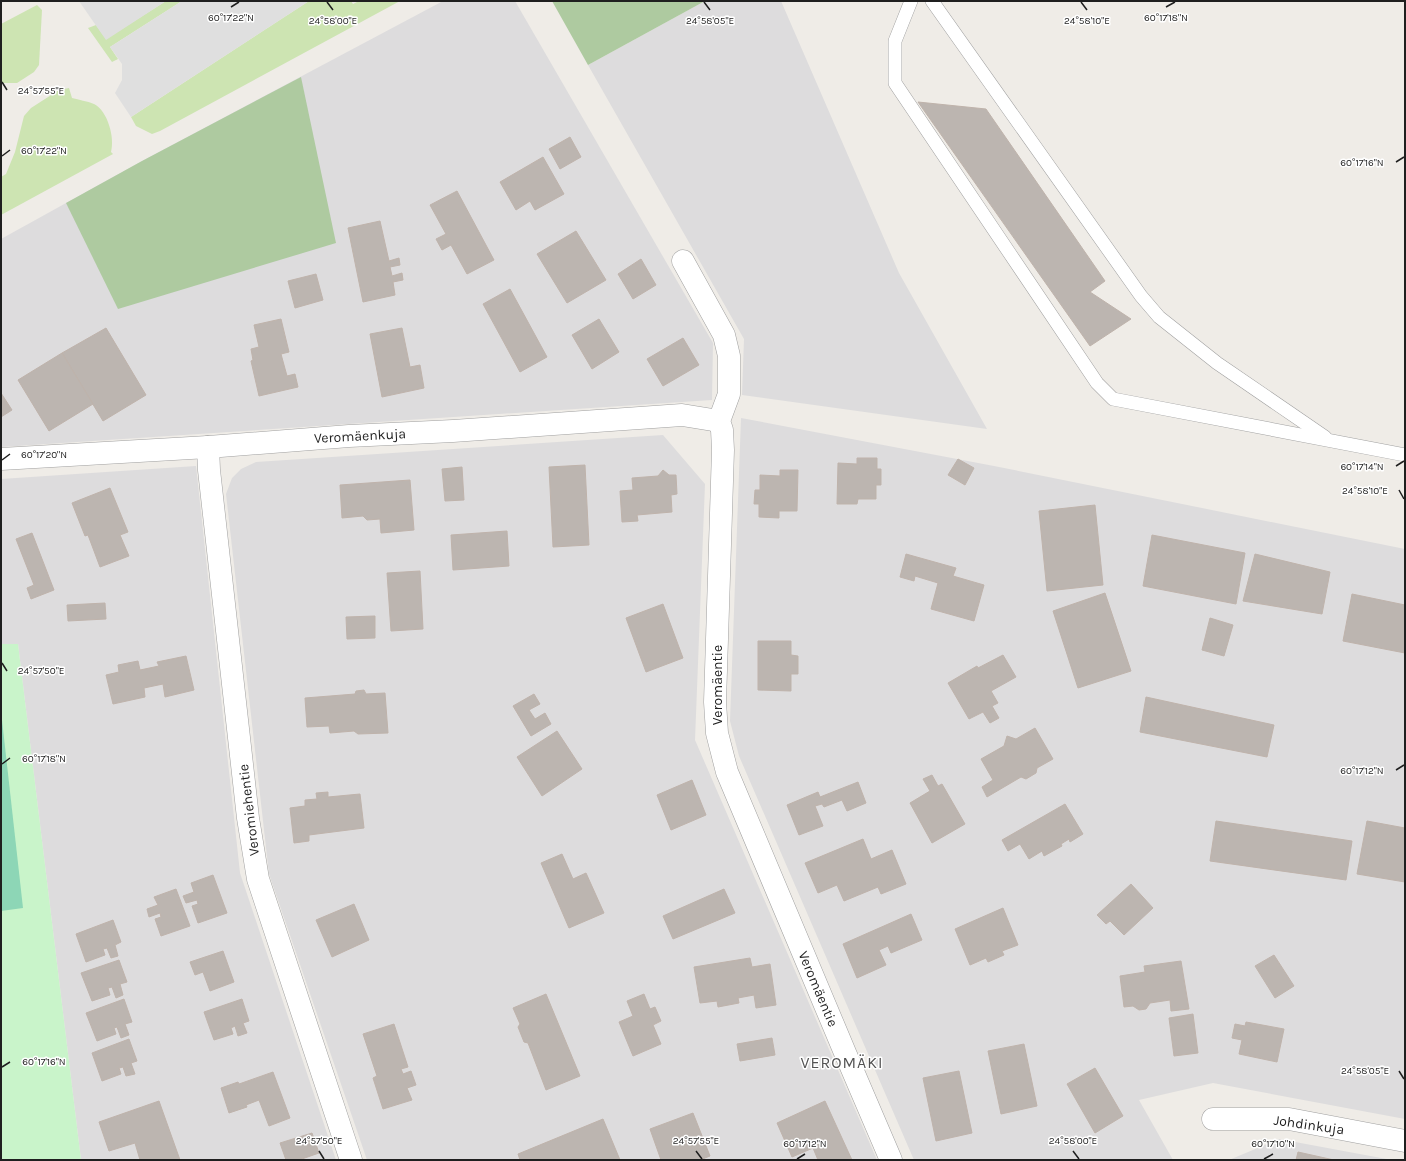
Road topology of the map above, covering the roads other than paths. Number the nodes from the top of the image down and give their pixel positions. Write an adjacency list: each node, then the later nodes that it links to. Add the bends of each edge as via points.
1 (910, 1): 5 (lane, via 895,41 895,83 1097,383 1113,400)
2 (932, 1): 5 (lane, via 1141,296 1159,317 1217,363)
3 (683, 261): 4 (street, via 724,335 729,356 729,394)
4 (719, 420): 6 (street, Veromäenkuja, via 682,415); 12 (street, Veromäentie, via 723,450 715,702 717,733 726,772)
5 (1329, 440): 7 (lane)
6 (208, 447): 8 (street, Veromäenkuja); 11 (street, Veromiehentie, via 248,818 258,879)
7 (1405, 455)
8 (1, 459)
9 (1213, 1119): 10 (street, Johdinkuja, via 1289,1119)
10 (1405, 1141)
11 (351, 1160)
12 (891, 1160)

